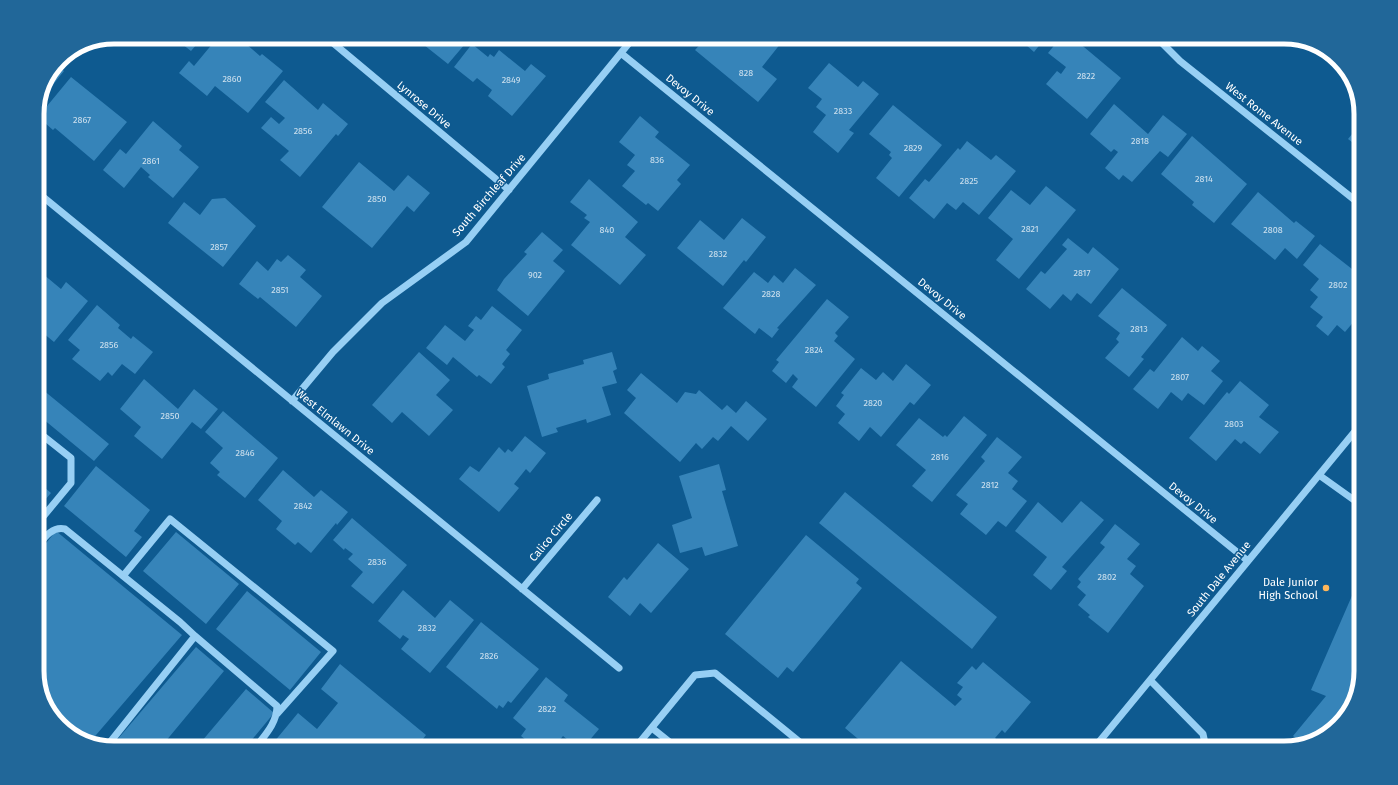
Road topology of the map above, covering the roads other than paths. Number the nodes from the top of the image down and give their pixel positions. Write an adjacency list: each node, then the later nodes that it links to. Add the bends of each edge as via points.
1 (334, 44): 5 (street, Lynrose Drive)
2 (629, 44): 4 (street, South Birchleaf Drive)
3 (1163, 44): 7 (street, West Rome Avenue, via 1180,61)
4 (622, 54): 5 (street, South Birchleaf Drive); 16 (street, Devoy Drive)
5 (509, 190): 8 (street, South Birchleaf Drive, via 466,242 382,303 332,352)
6 (44, 198): 8 (street, West Elmlawn Drive)
7 (1354, 199)
8 (292, 401): 18 (street, West Elmlawn Drive)
9 (1354, 432): 11 (street, South Dale Avenue)
10 (44, 436): 14 (street, via 72,458 71,483)
11 (1319, 475): 13 (street); 16 (street, South Dale Avenue)
12 (597, 500): 18 (street, Calico Circle)
13 (1354, 500)
14 (44, 516)
15 (44, 540): 17 (street, via 54,530 65,529)
16 (1248, 561): 21 (street, South Dale Avenue)
17 (123, 576): 19 (street); 22 (street, via 170,519 333,651)
18 (522, 590): 20 (street, West Elmlawn Drive)
19 (195, 636): 22 (street, via 274,702); 24 (street)
20 (619, 668)
21 (1150, 680): 29 (street, South Dale Avenue); 30 (street, via 1203,734)
22 (277, 714): 25 (street, via 271,728)
23 (652, 728): 26 (street); 27 (street); 28 (street, via 694,674 715,673)
24 (111, 741)
25 (261, 741)
26 (641, 741)
27 (668, 741)
28 (799, 741)
29 (1100, 741)
30 (1204, 741)

